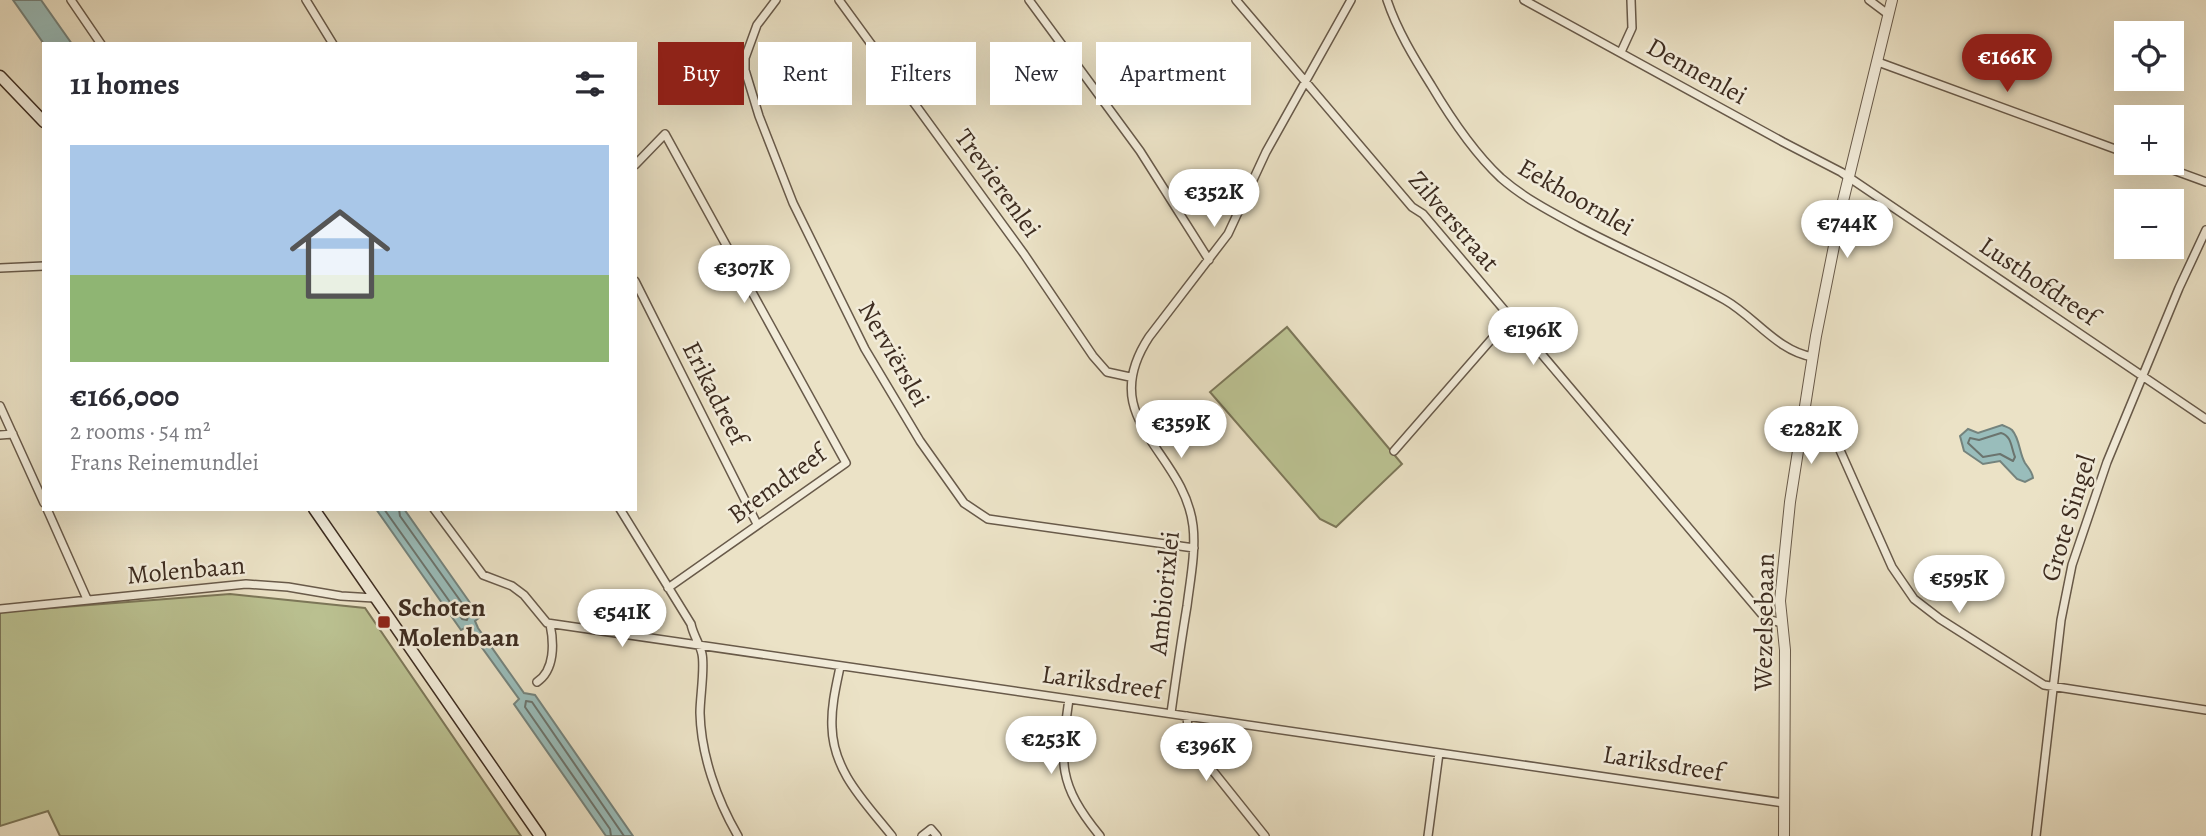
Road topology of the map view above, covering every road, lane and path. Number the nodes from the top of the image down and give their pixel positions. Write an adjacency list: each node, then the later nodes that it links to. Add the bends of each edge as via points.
1 (71, 0): 14 (street)
2 (306, 0): 15 (street)
3 (776, 0): 47 (street, Nerviërslei, via 757,25 745,58 759,117 793,203 865,349 964,503 988,519)
4 (839, 0): 34 (street, Trevierenlei, via 1093,356 1107,372)
5 (1029, 0): 27 (street, via 1140,151)
6 (1236, 0): 19 (street, Zilverstraat)
7 (1351, 0): 19 (street)
8 (1387, 0): 32 (street, Eekhoornlei, via 1408,48 1441,102 1500,177 1555,214 1727,301 1784,346)
9 (1524, 0): 16 (street, Dennenlei)
10 (1631, 0): 16 (street, via 1632,28)
11 (1869, 0): 13 (street)
12 (1892, 0): 13 (street, Wezelsebaan)
13 (1889, 15): 17 (street, Wezelsebaan)
14 (100, 42)
15 (332, 42)
16 (1621, 52): 24 (street, Dennenlei)
17 (1878, 62): 21 (street); 24 (street, Wezelsebaan)
18 (0, 76): 20 (main road)
19 (1306, 80): 27 (street, via 1228,234); 31 (street, Zilverstraat)
20 (42, 120)
21 (2114, 149)
22 (637, 163): 46 (street, Bremdreef, via 665,134 846,463)
23 (2184, 174): 25 (street)
24 (1848, 178): 32 (street, Wezelsebaan); 33 (street, Lusthofdreef)
25 (2206, 182)
26 (2206, 230): 33 (street, Grote Singel)
27 (1209, 260): 34 (street, via 1149,337)
28 (42, 266): 29 (street)
29 (0, 268)
30 (637, 285): 46 (street, Erikadreef)
31 (1510, 318): 40 (street); 52 (street, Zilverstraat, via 1765,618)
32 (1813, 357): 36 (street, Wezelsebaan)
33 (2142, 375): 37 (street, Lusthofdreef); 57 (street, Grote Singel, via 2074,556)
34 (1130, 377): 47 (street, Ambiorixlei, via 1136,416 1189,506)
35 (0, 406): 38 (street)
36 (1804, 411): 52 (street, Wezelsebaan, via 1790,502); 57 (street, via 1827,421 1892,567 1914,598 1940,620)
37 (2206, 419)
38 (13, 434): 39 (street); 41 (street)
39 (0, 435)
40 (1394, 451)
41 (42, 499)
42 (48, 511): 50 (street)
43 (315, 511): 49 (main road)
44 (435, 511): 53 (street, via 483,575 512,586)
45 (621, 511): 48 (street)
46 (757, 524): 48 (street, Bremdreef)
47 (1194, 548): 60 (street, Ambiorixlei)
48 (668, 587): 54 (street)
49 (374, 598): 50 (street, Molenbaan, via 246,584); 64 (main road)
50 (87, 600): 51 (street, Molenbaan)
51 (0, 609)
52 (1781, 623): 63 (street, Wezelsebaan, via 1785,650)
53 (550, 624): 54 (street, Lariksdreef); 56 (street, via 551,660)
54 (699, 647): 55 (street, Lariksdreef); 65 (street, via 706,752 720,802)
55 (839, 667): 58 (street, Lariksdreef); 66 (street, via 832,727 837,757 853,788)
56 (537, 682)
57 (2053, 687): 59 (street); 73 (street, Grote Singel)
58 (1069, 699): 60 (street, Lariksdreef); 69 (street, via 1062,752 1066,780 1072,798)
59 (2206, 710)
60 (1171, 713): 61 (street, Lariksdreef)
61 (1187, 716): 62 (street, Lariksdreef); 70 (street, via 1189,741)
62 (1439, 753): 63 (street, Lariksdreef); 71 (street)
63 (1784, 803): 72 (street, Wezelsebaan)
64 (540, 836)
65 (738, 836)
66 (892, 836)
67 (922, 836): 68 (street, via 931,829)
68 (937, 836)
69 (1100, 836)
70 (1265, 836)
71 (1428, 836)
72 (1784, 836)
73 (2036, 836)

